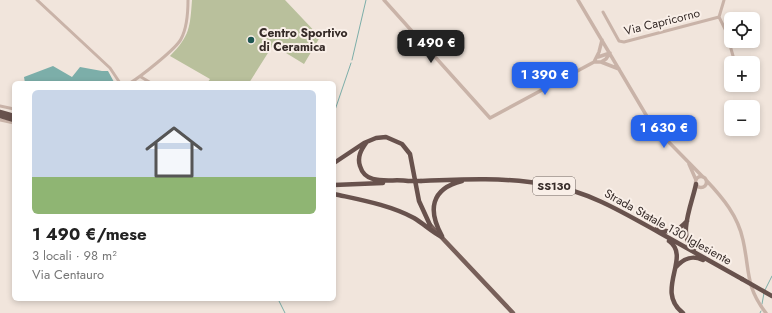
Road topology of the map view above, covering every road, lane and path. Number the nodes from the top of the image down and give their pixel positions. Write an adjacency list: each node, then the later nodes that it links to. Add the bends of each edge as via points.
1 (37, 0): 16 (street, via 110,68)
2 (188, 0): 15 (street, via 186,27 181,40)
3 (384, 0): 12 (street, via 490,118)
4 (578, 0): 8 (street)
5 (724, 0): 7 (street)
6 (603, 12): 7 (street, Via Capricorno, via 619,41 624,42)
7 (719, 17): 10 (street)
8 (602, 40): 9 (street); 11 (street)
9 (610, 53): 11 (street); 13 (street); 14 (street)
10 (733, 56)
11 (597, 57): 12 (street)
12 (594, 62): 13 (street)
13 (601, 62): 14 (street)
14 (619, 69): 28 (street, via 652,126)
15 (141, 77): 17 (street); 18 (street)
16 (119, 81)
17 (134, 81)
18 (148, 81)
19 (0, 106): 20 (street)
20 (12, 109)
21 (0, 112): 22 (highway)
22 (12, 115)
23 (0, 116): 24 (highway)
24 (12, 119)
25 (0, 120): 26 (street)
26 (12, 123)
27 (367, 142): 29 (highway); 33 (highway, via 361,151 359,161 360,168 366,176 379,180); 40 (highway, via 386,137 406,148 412,161 419,201)
28 (687, 161): 30 (street); 35 (street)
29 (336, 162)
30 (703, 177): 32 (street); 35 (street, via 698,178)
31 (457, 180): 33 (highway, Strada Statale 130 Iglesiente / SS130, bridge); 38 (highway, Strada Statale 130 Iglesiente / SS130, via 514,180 550,185 587,195); 41 (highway, via 435,200 433,215)
32 (706, 180): 35 (street, via 707,184); 36 (street)
33 (408, 181): 34 (highway, Strada Statale 130 Iglesiente / SS130)
34 (336, 185)
35 (700, 185): 36 (street); 39 (highway)
36 (716, 191): 47 (street, via 735,218 743,240 751,287)
37 (336, 194): 41 (highway, via 404,214)
38 (634, 218): 39 (highway, via 668,232 678,230); 42 (highway, via 673,244 677,253); 43 (highway, Strada Statale 130 Iglesiente / SS130)
39 (687, 221): 43 (highway, via 685,237 688,244)
40 (430, 225): 41 (main road)
41 (442, 237): 45 (main road)
42 (675, 268): 43 (highway, via 682,260 693,257); 46 (highway, via 671,294 675,306)
43 (724, 269): 44 (highway, Strada Statale 130 Iglesiente / SS130, bridge)
44 (772, 296)
45 (513, 313)
46 (683, 313)
47 (766, 313)

